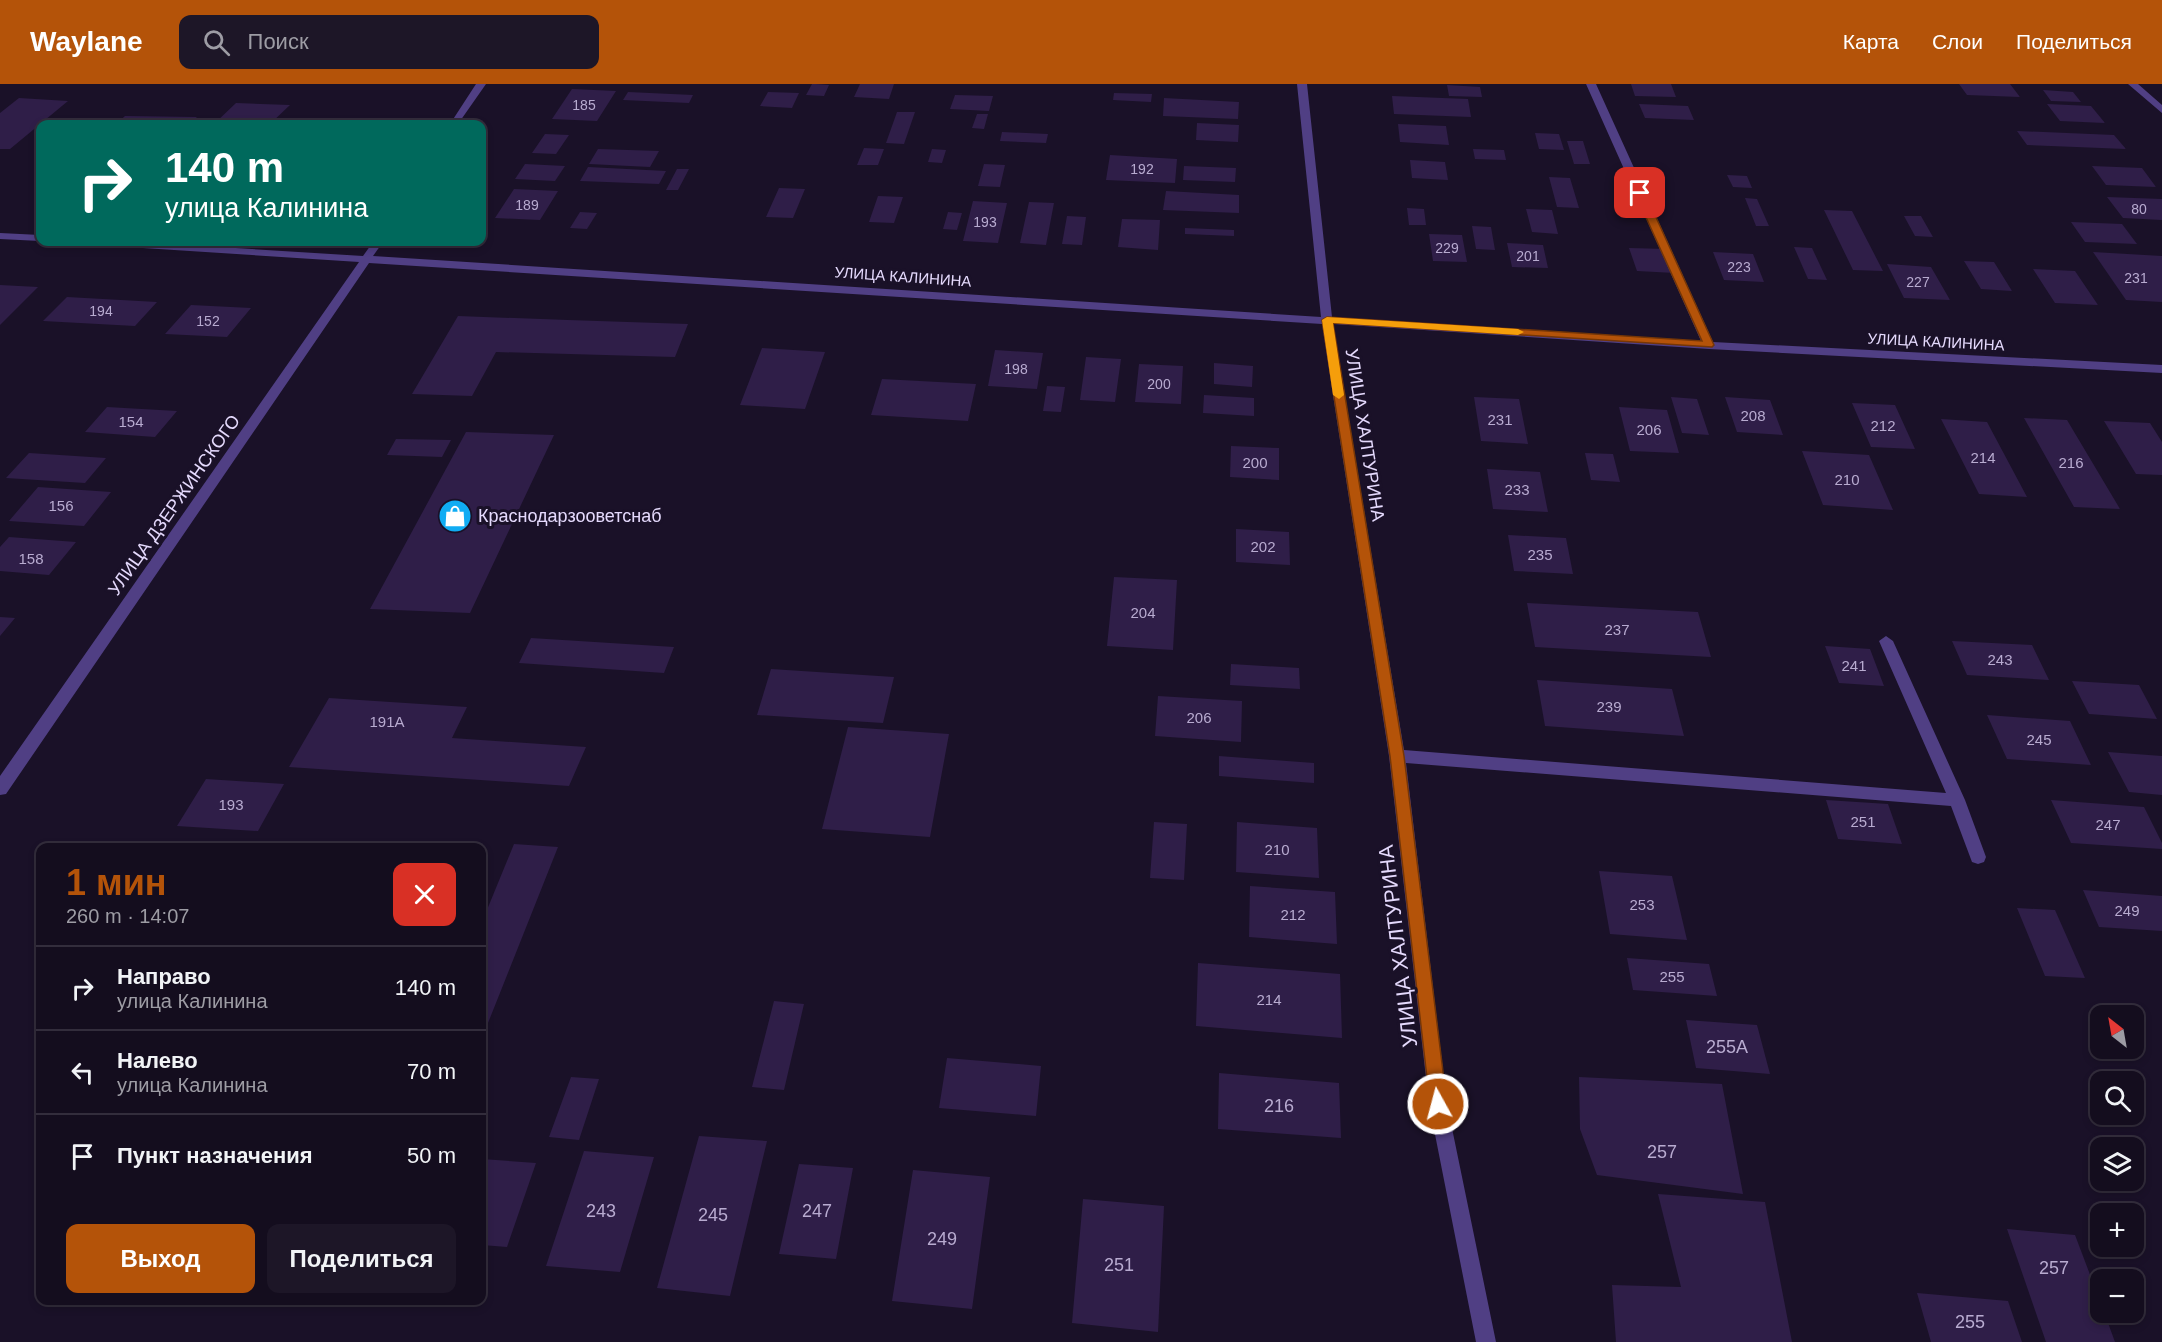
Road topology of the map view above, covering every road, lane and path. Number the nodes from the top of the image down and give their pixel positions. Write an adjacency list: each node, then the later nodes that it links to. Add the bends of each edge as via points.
1 (481, 84): 6 (street)
2 (1302, 84): 12 (street, УЛИЦА ХАЛТУРИНА)
3 (1591, 84): 13 (street)
4 (2133, 84): 5 (street)
5 (2162, 110)
6 (457, 120)
7 (0, 236): 8 (street)
8 (36, 238)
9 (164, 246): 11 (street, УЛИЦА КАЛИНИНА)
10 (375, 246): 11 (street, УЛИЦА ДЗЕРЖИНСКОГО)
11 (367, 258): 12 (street, УЛИЦА КАЛИНИНА); 17 (street, УЛИЦА ДЗЕРЖИНСКОГО)
12 (1327, 320): 13 (street, УЛИЦА КАЛИНИНА); 16 (street, УЛИЦА ХАЛТУРИНА)
13 (1709, 345): 14 (street, УЛИЦА КАЛИНИНА)
14 (2162, 369)
15 (1886, 641): 18 (street)
16 (1397, 756): 18 (street); 20 (street, УЛИЦА ХАЛТУРИНА, via 1438,1104)
17 (0, 789)
18 (1957, 800): 19 (street)
19 (1978, 856)
20 (1486, 1342)

